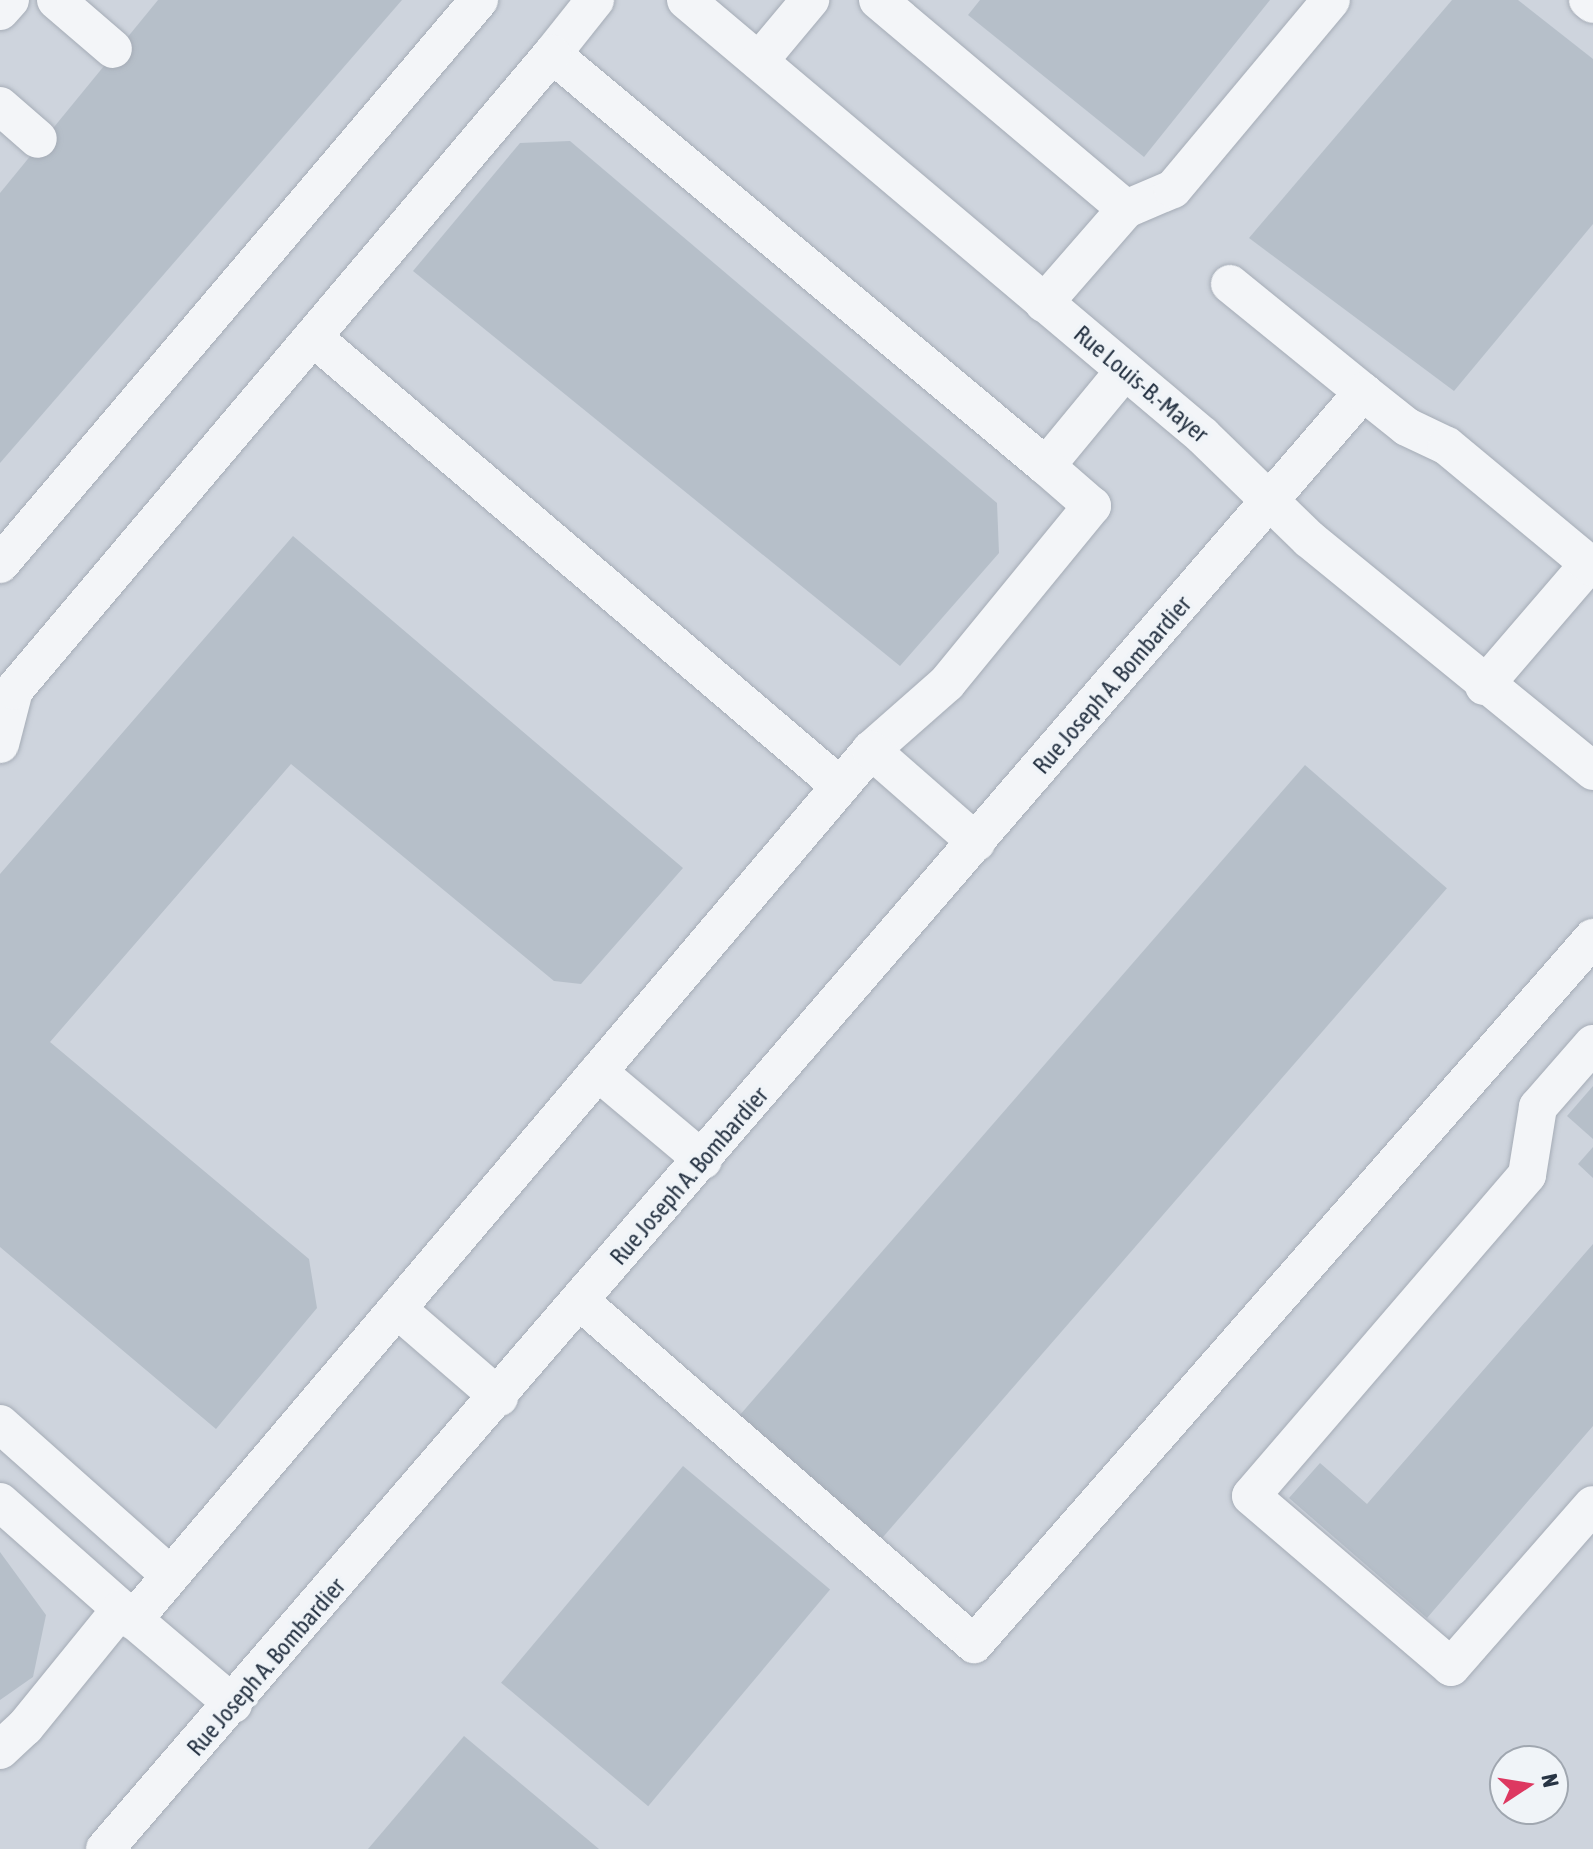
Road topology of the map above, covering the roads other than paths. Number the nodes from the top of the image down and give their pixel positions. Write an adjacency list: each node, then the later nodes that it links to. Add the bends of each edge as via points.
1 (10, 0): 11 (street)
2 (56, 0): 12 (street)
3 (479, 0): 25 (street)
4 (595, 0): 13 (street)
5 (687, 0): 14 (street, Rue Louis-B.-Mayer)
6 (810, 0): 14 (street)
7 (878, 0): 17 (street)
8 (1331, 0): 17 (street, via 1173,189)
9 (1588, 0): 10 (street)
10 (1593, 4)
11 (0, 11)
12 (113, 49)
13 (552, 54): 20 (street); 23 (street)
14 (759, 61): 19 (street, Rue Louis-B.-Mayer)
15 (0, 106): 16 (street)
16 (38, 139)
17 (1126, 209): 19 (street)
18 (1230, 284): 22 (street)
19 (1044, 303): 21 (street, Rue Louis-B.-Mayer)
20 (315, 339): 28 (street, via 14,690); 31 (street)
21 (1125, 370): 23 (street); 24 (street, Rue Louis-B.-Mayer)
22 (1363, 392): 24 (street, Rue Joseph A. Bombardier); 26 (street, via 1407,427 1447,446)
23 (1046, 466): 29 (street, via 1092,506 947,683)
24 (1272, 501): 27 (street, Rue Louis-B.-Mayer, via 1309,539); 32 (street, Rue Joseph A. Bombardier)
25 (0, 564)
26 (1591, 566): 27 (street)
27 (1484, 686): 30 (street, Rue Louis-B.-Mayer)
28 (0, 744)
29 (871, 750): 31 (street); 32 (street)
30 (1593, 771)
31 (840, 786): 35 (street)
32 (976, 842): 36 (street, Rue Joseph A. Bombardier)
33 (1593, 938): 37 (street, via 974,1644)
34 (1593, 1044): 42 (street, via 1538,1107 1527,1175 1251,1496 1451,1667)
35 (598, 1072): 36 (street); 38 (street)
36 (703, 1160): 37 (street, Rue Joseph A. Bombardier)
37 (581, 1302): 39 (street, Rue Joseph A. Bombardier)
38 (397, 1309): 39 (street); 43 (street)
39 (499, 1397): 45 (street, Rue Joseph A. Bombardier)
40 (0, 1424): 43 (street)
41 (0, 1502): 44 (street)
42 (1593, 1505)
43 (170, 1575): 44 (street)
44 (127, 1614): 45 (street); 46 (street)
45 (233, 1704): 47 (street, Rue Joseph A. Bombardier)
46 (0, 1750)
47 (105, 1849)

